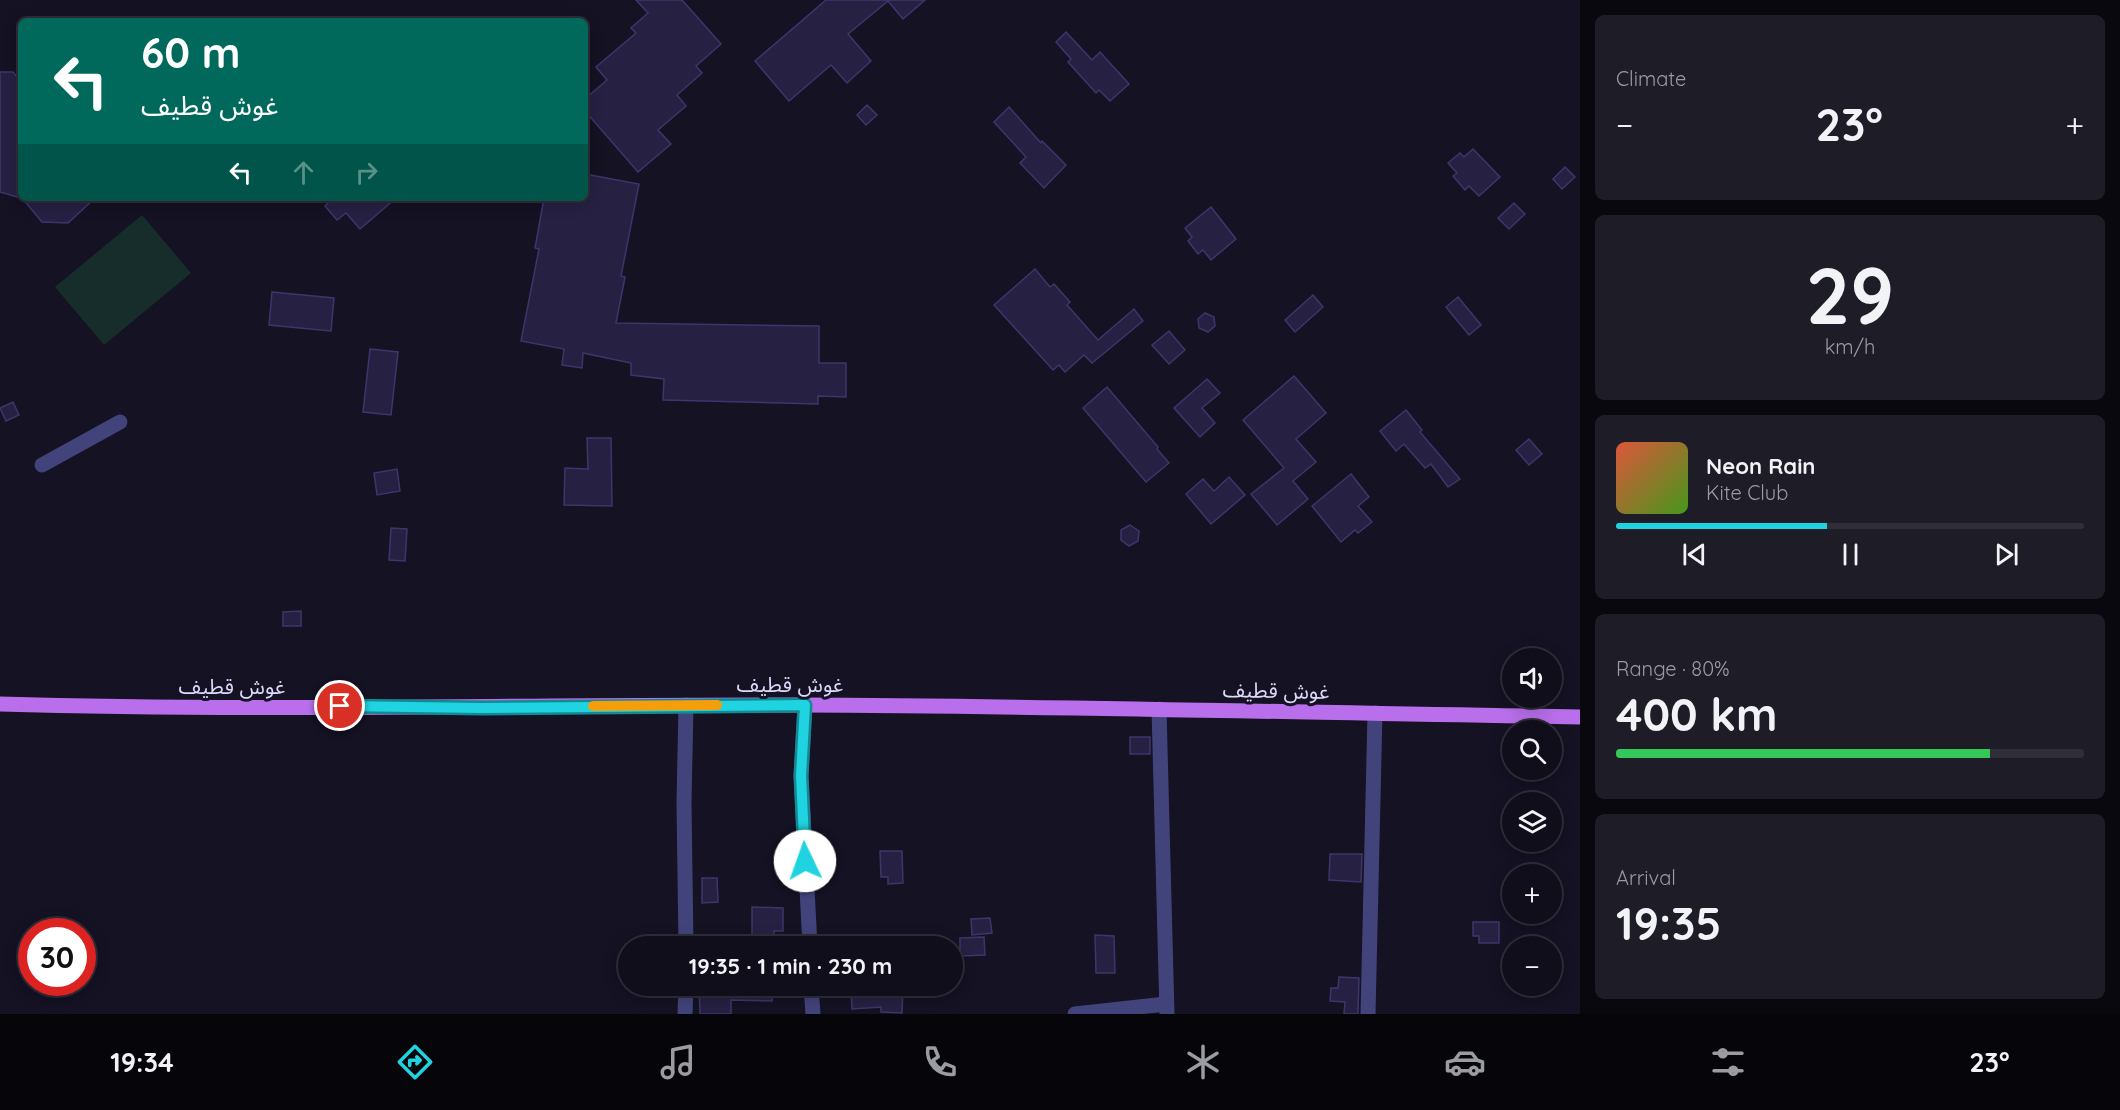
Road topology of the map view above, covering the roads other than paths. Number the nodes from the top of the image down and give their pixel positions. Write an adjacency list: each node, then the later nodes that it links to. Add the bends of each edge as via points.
1 (120, 422): 2 (street)
2 (42, 465)
3 (0, 704): 4 (main road, غوش قطيف, via 482,708)
4 (686, 705): 5 (main road, غوش قطيف); 9 (street)
5 (805, 705): 6 (main road, غوش قطيف); 10 (street, via 801,776)
6 (1159, 709): 7 (main road, غوش قطيف); 13 (street)
7 (1375, 713): 8 (main road, غوش قطيف); 17 (street)
8 (1580, 717)
9 (686, 936)
10 (809, 936)
11 (686, 996): 14 (street)
12 (812, 996): 15 (street)
13 (1167, 1009): 16 (street)
14 (685, 1014)
15 (813, 1014)
16 (1075, 1014)
17 (1368, 1014)

